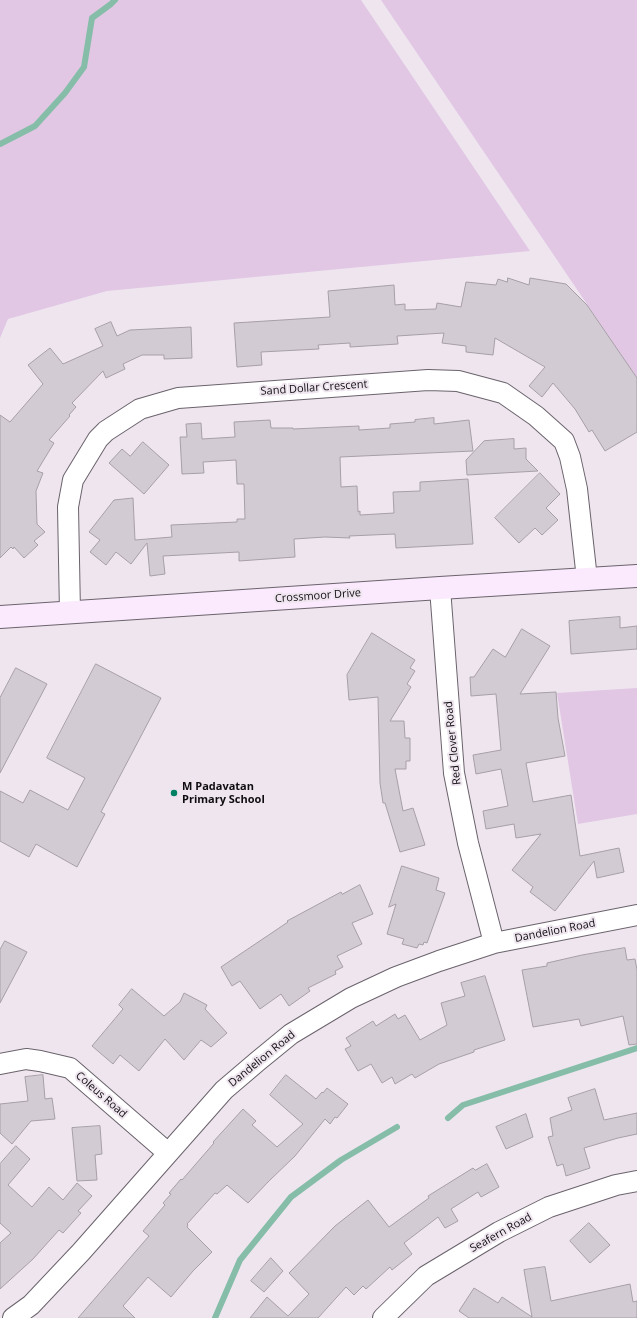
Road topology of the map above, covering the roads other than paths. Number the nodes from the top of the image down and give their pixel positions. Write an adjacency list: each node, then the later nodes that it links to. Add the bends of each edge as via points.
1 (637, 576): 2 (street, Crossmoor Drive)
2 (587, 579): 3 (street, Crossmoor Drive); 4 (street, Sand Dollar Crescent, via 577,489 564,441 536,416 503,393 458,381 428,380 178,398 140,409 106,431 98,439 74,480 69,500)
3 (440, 588): 4 (street, Crossmoor Drive); 7 (street, Red Clover Road, via 454,773 468,843)
4 (70, 613): 5 (street, Crossmoor Drive)
5 (0, 617)
6 (637, 915): 7 (street, Dandelion Road)
7 (494, 943): 9 (street, Dandelion Road, via 396,977 351,998 291,1034 224,1090)
8 (0, 1064): 9 (street, Coleus Road, via 26,1059 70,1068)
9 (168, 1153): 12 (street, Dandelion Road, via 81,1252 31,1305)
10 (637, 1181): 11 (street, Seafern Road, via 616,1185 549,1208 499,1232 426,1276)
11 (393, 1315)
12 (14, 1318)

